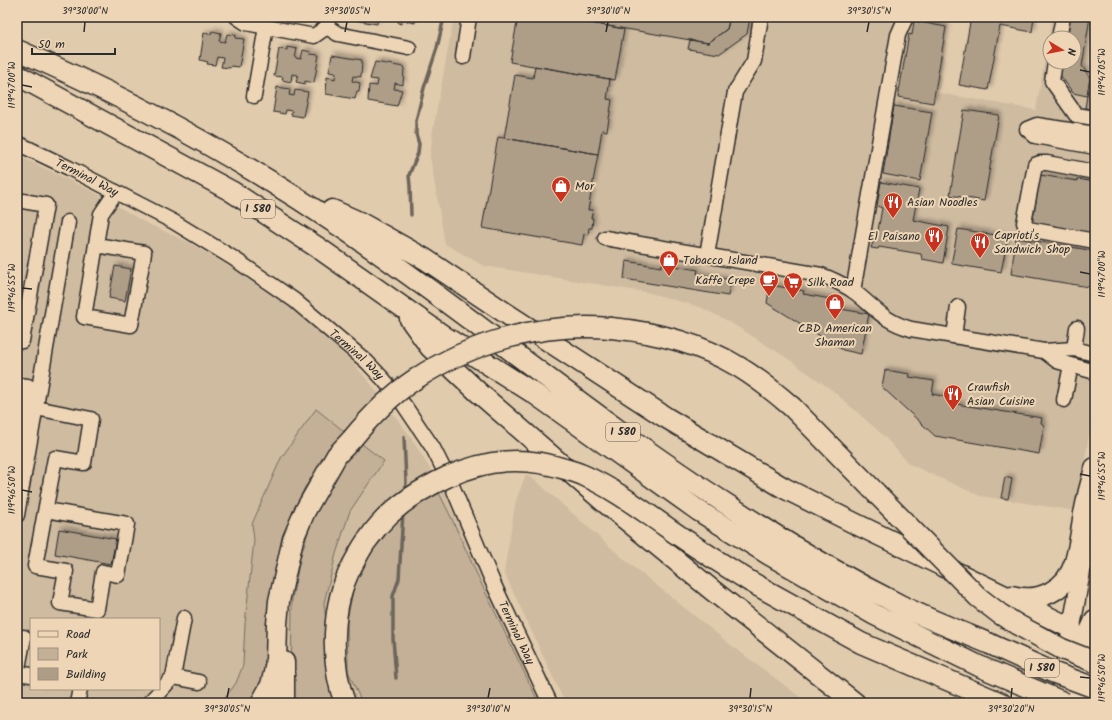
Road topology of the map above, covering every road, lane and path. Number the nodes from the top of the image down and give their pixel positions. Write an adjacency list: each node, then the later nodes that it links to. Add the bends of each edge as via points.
1 (237, 17): 7 (street, via 246,23)
2 (469, 17): 11 (street)
3 (761, 17): 27 (street, via 754,61 735,92)
4 (906, 17): 28 (street, via 898,35)
5 (1063, 17): 8 (street)
6 (327, 22): 7 (street, via 314,36); 9 (street, via 338,34)
7 (266, 27): 14 (street)
8 (1061, 30)
9 (409, 48)
10 (17, 50): 20 (highway, I 580, via 136,106)
11 (463, 57)
12 (1054, 70): 15 (street, via 1052,81 1076,115)
13 (17, 75): 29 (highway, I 580, via 231,191)
14 (254, 96)
15 (1095, 118)
16 (1095, 134): 18 (street, via 1037,125 1027,129 1035,136)
17 (17, 142): 21 (street, Terminal Way)
18 (1095, 147)
19 (1095, 172): 25 (street, via 1040,163 1035,165 1024,223 1028,229)
20 (277, 185): 48 (highway, via 359,222 425,258 658,413 784,488); 55 (highway, I 580, bridge, via 386,258 626,435 731,508 797,548 903,606 1052,672)
21 (116, 192): 26 (street, via 101,214); 62 (street, Terminal Way, via 174,222 271,283 322,323 384,380 432,448 453,488 494,585)
22 (17, 200): 33 (street, via 46,205 22,341)
23 (68, 222): 41 (street)
24 (605, 238): 27 (street)
25 (1095, 241)
26 (96, 245): 26 (street, via 84,317 131,325 144,253)
27 (707, 255): 28 (street, via 821,275)
28 (853, 291): 32 (street, via 879,314 899,326)
29 (401, 306): 63 (highway, via 430,347 526,434 650,540); 64 (highway, I 580, bridge, via 535,394 734,534 838,595 927,641 981,667)
30 (958, 307): 32 (street)
31 (1077, 328): 34 (street)
32 (954, 336): 35 (street)
33 (17, 340)
34 (1074, 349): 35 (street); 36 (street)
35 (1044, 351): 37 (street, via 1057,361)
36 (1095, 354)
37 (1072, 365): 38 (street); 40 (street)
38 (1095, 372)
39 (17, 385): 42 (street, via 28,386)
40 (1064, 400)
41 (36, 408): 45 (street, via 91,419 84,463 55,458); 46 (street)
42 (17, 447)
43 (1095, 468): 48 (highway, via 1075,562 1067,579 1051,592 1030,599)
44 (1095, 494): 50 (main road, via 1076,602)
45 (46, 510): 45 (street, via 127,524 118,575 103,572 97,610 60,603 66,571 35,566)
46 (17, 515)
47 (285, 574): 52 (highway, bridge, via 293,539 305,511 337,455 380,407 414,380 456,356 520,334 578,327 611,328 666,337 701,349 739,367 792,407 978,596 1018,625 1062,649); 59 (highway, via 278,612 274,673); 60 (highway)
48 (992, 591): 50 (highway)
49 (184, 618): 54 (street)
50 (1087, 633): 55 (highway); 64 (main road)
51 (24, 637): 53 (street, via 17,673)
52 (1095, 662)
53 (30, 675)
54 (172, 677): 56 (street); 58 (street)
55 (1088, 678): 64 (highway); 64 (main road)
56 (199, 682)
57 (996, 701): 61 (highway, bridge, via 861,643 751,582 584,475 534,461 515,460 470,468 417,492 396,508 368,538 352,566 340,600 334,632 338,680)
58 (149, 703)
59 (261, 703)
60 (284, 703)
61 (345, 703)
62 (550, 703)
63 (855, 703)
64 (1071, 703)

